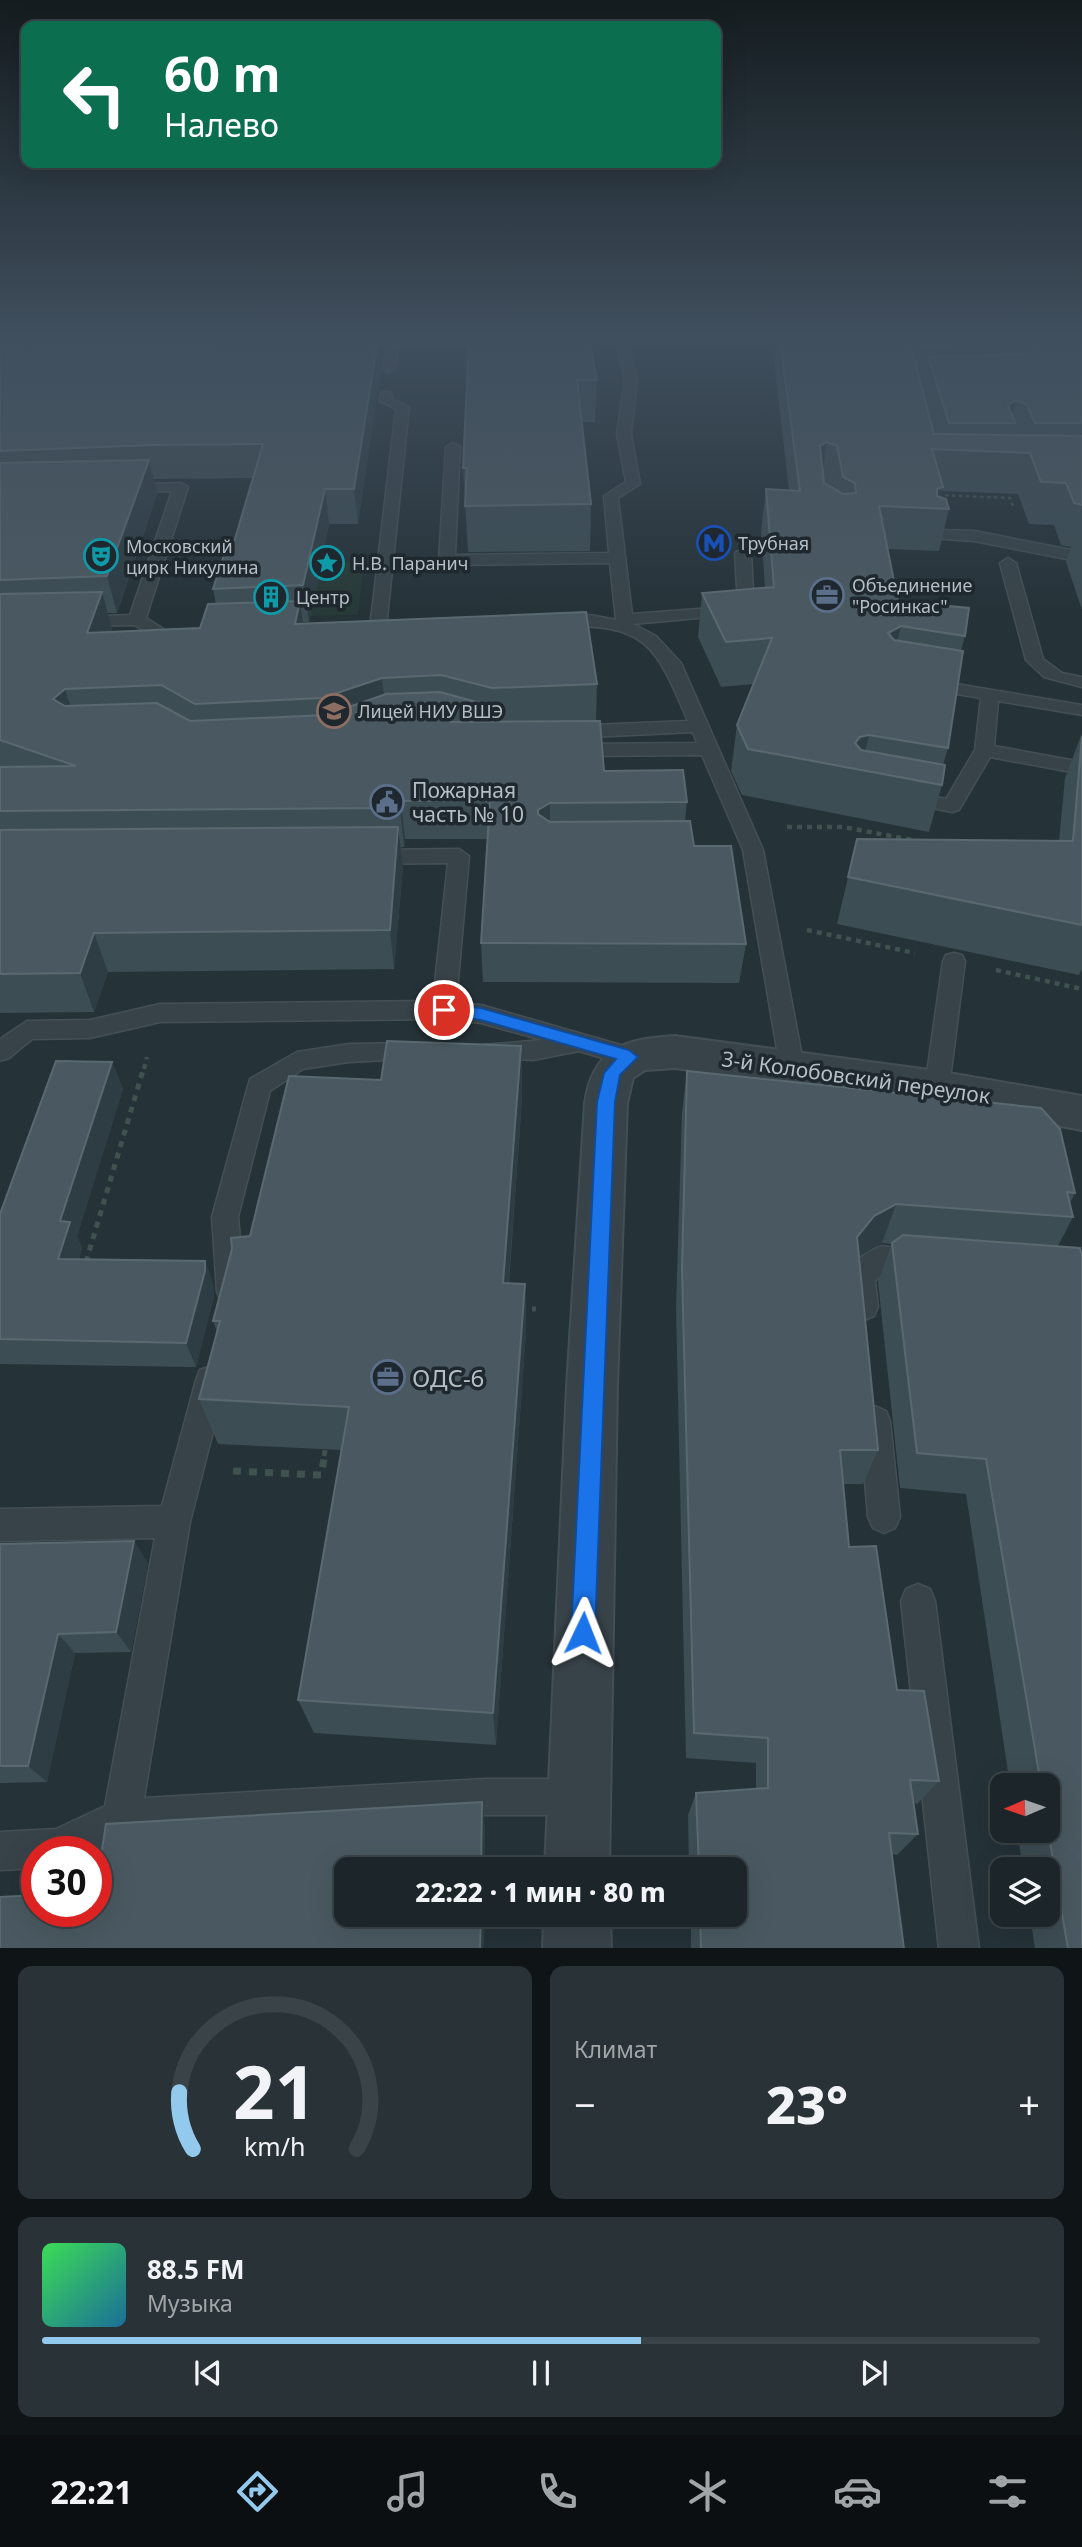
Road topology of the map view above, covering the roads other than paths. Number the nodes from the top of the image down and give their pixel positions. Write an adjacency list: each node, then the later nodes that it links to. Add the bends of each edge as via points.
1 (400, 430): 14 (lane)
2 (625, 430): 8 (lane, via 633,484 611,496)
3 (453, 447): 8 (lane, via 447,561)
4 (111, 488): 10 (lane, via 181,487)
5 (935, 534): 7 (lane)
6 (743, 553): 13 (lane, via 746,610)
7 (1082, 556)
8 (617, 558): 13 (lane)
9 (1008, 563): 17 (lane, via 1035,660 1043,672)
10 (137, 620): 11 (lane); 15 (lane, via 162,635)
11 (65, 622)
12 (538, 622): 13 (lane)
13 (624, 624): 20 (lane, via 665,650)
14 (378, 628)
15 (203, 634)
16 (903, 680): 18 (lane)
17 (1082, 682)
18 (990, 694): 19 (lane); 23 (lane)
19 (1082, 710)
20 (700, 726): 21 (lane); 22 (lane)
21 (546, 733)
22 (710, 750): 24 (lane); 27 (lane)
23 (984, 750): 25 (lane); 26 (lane, via 952,806)
24 (559, 751)
25 (1082, 768)
26 (885, 794)
27 (753, 850): 28 (lane); 35 (lane)
28 (729, 851)
29 (348, 857): 31 (lane, via 459,856)
30 (954, 961): 36 (lane)
31 (444, 1010): 32 (lane, via 481,1014); 33 (lane, via 160,1013 90,1030 27,1030)
32 (579, 1042): 34 (lane); 42 (lane, via 533,1051 349,1054 297,1061 259,1086 225,1217 231,1297)
33 (0, 1052)
34 (629, 1057): 35 (street, 3-й Колобовский переулок, via 675,1052); 45 (street, via 612,1073 606,1102)
35 (792, 1067): 36 (street, 3-й Колобовский переулок)
36 (937, 1087): 37 (street, 3-й Колобовский переулок)
37 (1082, 1113)
38 (937, 1262): 39 (lane, via 882,1258 861,1276)
39 (866, 1330)
40 (873, 1397): 41 (lane)
41 (884, 1517)
42 (174, 1522): 43 (lane); 46 (lane)
43 (0, 1525)
44 (918, 1601): 51 (lane)
45 (577, 1797): 46 (lane, via 485,1797); 48 (street)
46 (122, 1818): 47 (lane, via 58,1848)
47 (0, 1851)
48 (577, 1857)
49 (577, 1927): 50 (street)
50 (577, 1948)
51 (959, 1948)

